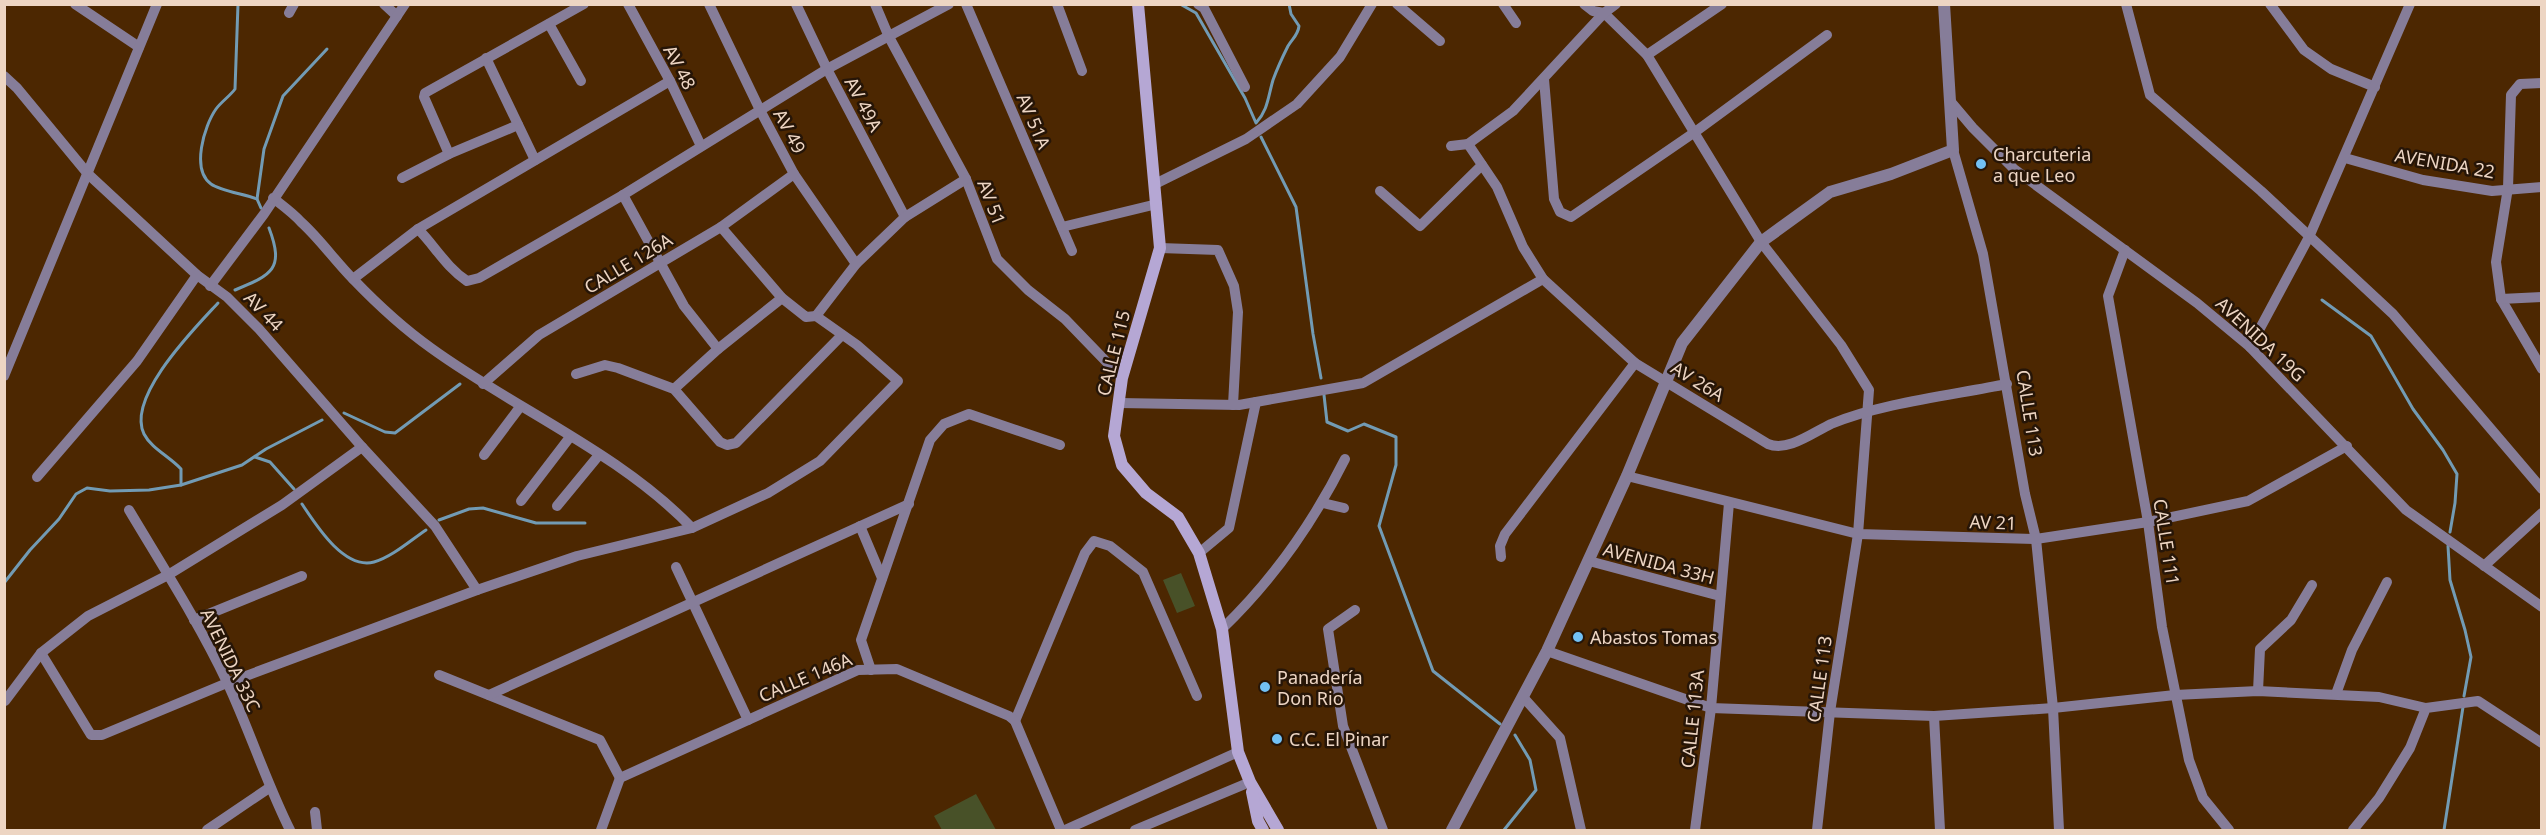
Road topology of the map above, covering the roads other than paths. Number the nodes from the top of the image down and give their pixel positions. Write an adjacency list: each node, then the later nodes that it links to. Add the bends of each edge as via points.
1 (75, 4): 32 (street)
2 (157, 4): 32 (street)
3 (384, 4): 26 (street)
4 (405, 4): 26 (street)
5 (584, 4): 28 (street)
6 (628, 4): 40 (street, AV 48)
7 (709, 4): 45 (street, AV 49)
8 (796, 4): 35 (street, AV 49A)
9 (875, 4): 30 (street, AV 51)
10 (949, 4): 30 (street)
11 (966, 4): 69 (street, AV 51A)
12 (1057, 4): 36 (street)
13 (1138, 4): 60 (main road, CALLE 115)
14 (1198, 4): 42 (street, via 1204,8)
15 (1372, 4): 60 (street, via 1340,57 1297,104 1246,139)
16 (1397, 4): 31 (street)
17 (1503, 4): 27 (street)
18 (1584, 4): 25 (street)
19 (1616, 4): 25 (street)
20 (1722, 4): 33 (street)
21 (1944, 4): 44 (street, CALLE 113)
22 (2126, 4): 71 (street, via 2150,95)
23 (2270, 4): 43 (street, via 2304,50 2331,69)
24 (2410, 4): 43 (street)
25 (1604, 13): 33 (street, CALLE 113); 38 (street)
26 (397, 16): 65 (street)
27 (1516, 23)
28 (549, 24): 34 (street); 39 (street)
29 (1827, 35): 47 (street)
30 (889, 37): 35 (street); 59 (street, AV 51)
31 (1440, 41)
32 (139, 47): 56 (street)
33 (1647, 56): 47 (street, CALLE 113)
34 (486, 58): 46 (street); 52 (street, via 425,93)
35 (827, 69): 45 (street); 67 (street, AV 49A)
36 (1082, 71)
37 (4, 76): 56 (street, AV 44)
38 (1544, 79): 47 (street, via 1554,199 1566,217 1578,214); 48 (street, via 1513,111)
39 (581, 81)
40 (670, 81): 49 (street, AV 48); 54 (street)
41 (2541, 83): 62 (street, via 2520,84 2511,95)
42 (1245, 87)
43 (2375, 87): 53 (street)
44 (1951, 102): 51 (street, CALLE 113); 74 (street, AVENIDA 19G, via 2014,169)
45 (761, 112): 49 (street); 57 (street, AV 49)
46 (518, 125): 52 (street); 54 (street)
47 (1695, 132): 72 (street, CALLE 113)
48 (1468, 144): 50 (street); 55 (street, AV 26A)
49 (701, 146): 64 (street)
50 (1451, 146)
51 (1953, 150): 72 (street, via 1830,192); 96 (street, CALLE 113, via 1983,254)
52 (449, 154): 58 (street)
53 (2345, 158): 62 (street, AVENIDA 22, via 2423,180 2492,191); 71 (street)
54 (535, 160): 70 (street)
55 (1482, 165): 63 (street, via 1420,226); 80 (street, AV 26A, via 1506,202 1529,258)
56 (88, 174): 78 (street, AV 44); 92 (street)
57 (794, 174): 68 (street, CALLE 126A); 77 (street, AV 49)
58 (402, 178)
59 (966, 180): 67 (street); 93 (street, AV 51, via 997,259 1065,319)
60 (1155, 184): 66 (main road, CALLE 115)
61 (2541, 187): 62 (street, AVENIDA 22)
62 (2508, 188): 84 (street, via 2496,262)
63 (1380, 191)
64 (623, 195): 70 (street, via 479,278 467,280 437,254); 76 (street)
65 (273, 198): 79 (street, via 302,222); 81 (street)
66 (1157, 204): 69 (street); 73 (main road, CALLE 115)
67 (905, 217): 77 (street)
68 (721, 226): 76 (street, CALLE 126A); 83 (street)
69 (1062, 227): 75 (street, AV 51A)
70 (418, 229): 79 (street)
71 (2309, 237): 87 (street); 112 (street, via 2393,314)
72 (1761, 242): 94 (street, via 1682,343); 102 (street, CALLE 113, via 1862,378 1869,390)
73 (1160, 248): 93 (main road, CALLE 115); 100 (street, via 1218,250 1234,286 1238,312)
74 (2125, 250): 87 (street, AVENIDA 19G); 121 (street, CALLE 111, via 2108,296)
75 (1072, 251)
76 (662, 262): 88 (street, via 684,306); 95 (street, CALLE 126A, via 539,335)
77 (856, 264): 85 (street)
78 (197, 275): 81 (street, AV 44); 111 (street, via 137,361)
79 (353, 279): 95 (street, via 429,347)
80 (1544, 279): 89 (street, AV 26A); 98 (street, via 1370,381)
81 (210, 286): 106 (street, AV 44, via 259,328)
82 (2541, 297): 84 (street)
83 (782, 298): 85 (street, via 806,317); 88 (street)
84 (2501, 299): 90 (street)
85 (816, 316): 86 (street)
86 (842, 335): 97 (street, via 736,443 720,442); 123 (street, via 898,381 820,462 768,494)
87 (2250, 347): 105 (street, AVENIDA 19G)
88 (718, 349): 97 (street)
89 (1635, 363): 94 (street, AV 26A); 127 (street, via 1506,534 1500,546)
90 (2541, 369)
91 (576, 374): 97 (street, via 605,365)
92 (4, 376)
93 (1122, 378): 99 (main road, CALLE 115)
94 (1666, 380): 102 (street, AV 26A, via 1776,447); 110 (street)
95 (483, 384): 101 (street)
96 (2007, 384): 102 (street, AV 26A); 125 (street, CALLE 113)
97 (674, 389)
98 (1256, 402): 100 (street); 126 (street, via 1229,528)
99 (1119, 403): 100 (street); 126 (main road, CALLE 115, via 1114,436 1122,465 1146,493 1178,517)
100 (1233, 405)
101 (520, 407): 103 (street); 107 (street)
102 (1868, 412): 124 (street, CALLE 113)
103 (570, 437): 108 (street); 113 (street)
104 (1060, 445): 116 (street, via 969,414 944,424 930,440)
105 (2347, 446): 121 (street, AV 21, via 2248,501); 129 (street, AVENIDA 19G, via 2406,510)
106 (362, 447): 131 (street, via 282,505); 136 (street, AV 44, via 435,526)
107 (484, 455)
108 (599, 456): 117 (street); 123 (street, via 667,502)
109 (1345, 459): 114 (street)
110 (1627, 476): 115 (street, AV 21); 128 (street)
111 (37, 477)
112 (2541, 489)
113 (522, 501)
114 (1323, 503): 118 (street); 142 (street, via 1254,598)
115 (1729, 503): 124 (street, AV 21); 137 (street, CALLE 113A)
116 (909, 504): 122 (street); 133 (street)
117 (557, 506)
118 (1344, 508)
119 (129, 510): 131 (street, AVENIDA 33C)
120 (2541, 513): 129 (street)
121 (2148, 522): 125 (street, AV 21); 151 (street, CALLE 111)
122 (860, 526): 133 (street); 138 (street)
123 (692, 528): 136 (street, via 577,556)
124 (1858, 534): 125 (street, AV 21); 158 (street, CALLE 113)
125 (2036, 539): 156 (street, CALLE 113)
126 (1199, 553): 142 (main road, CALLE 115)
127 (1501, 557)
128 (1589, 561): 137 (street, AVENIDA 33H); 143 (street)
129 (2484, 566): 139 (street, AVENIDA 19G)
130 (676, 567): 138 (street)
131 (168, 575): 141 (street, AVENIDA 33C); 144 (street, via 88,616)
132 (302, 576): 141 (street)
133 (882, 578): 145 (street, via 861,640)
134 (2387, 582): 149 (street, via 2352,650)
135 (2312, 585): 148 (street, via 2291,620 2260,649)
136 (477, 590): 147 (street)
137 (1720, 596): 155 (street, CALLE 113A)
138 (692, 602): 150 (street); 160 (street)
139 (2541, 607)
140 (1355, 610): 176 (street, via 1328,628 1343,726)
141 (194, 620): 147 (street, AVENIDA 33C)
142 (1222, 629): 163 (main road, CALLE 115)
143 (1547, 651): 153 (street); 155 (street)
144 (41, 653): 147 (street, via 91,735 102,735); 154 (street)
145 (871, 670): 160 (street, CALLE 146A, via 858,670); 161 (street, CALLE 146A, via 897,669)
146 (439, 675): 150 (street)
147 (227, 682): 166 (street, AVENIDA 33C)
148 (2258, 690): 149 (street); 151 (street)
149 (2336, 694): 157 (street, via 2379,697)
150 (489, 695): 164 (street, via 600,740)
151 (2175, 695): 156 (street); 183 (street, CALLE 111, via 2190,760 2204,798)
152 (1197, 696): 161 (street, via 1143,572 1110,546 1094,541 1085,553)
153 (1523, 697): 177 (street); 178 (street, via 1560,738)
154 (5, 701)
155 (1711, 708): 158 (street); 179 (street, CALLE 113A)
156 (2053, 708): 159 (street); 182 (street, CALLE 113)
157 (2426, 708): 162 (street, via 2478,700); 184 (street, via 2410,748)
158 (1830, 712): 159 (street); 180 (street, CALLE 113)
159 (1934, 716): 181 (street)
160 (748, 720): 164 (street, CALLE 146A)
161 (1015, 721): 172 (street)
162 (2541, 743)
163 (1238, 752): 165 (main road, CALLE 115); 172 (street)
164 (620, 778): 171 (street)
165 (1250, 782): 173 (street); 174 (main road, CALLE 115); 175 (main road, CALLE 115)
166 (269, 788): 168 (street); 169 (street, AVENIDA 33C)
167 (315, 812): 170 (street)
168 (207, 831)
169 (290, 831)
170 (317, 831)
171 (601, 831)
172 (1063, 831)
173 (1135, 831)
174 (1263, 831)
175 (1278, 831)
176 (1383, 831)
177 (1452, 831)
178 (1581, 831)
179 (1695, 831)
180 (1817, 831)
181 (1940, 831)
182 (2059, 831)
183 (2229, 831)
184 (2353, 831)

